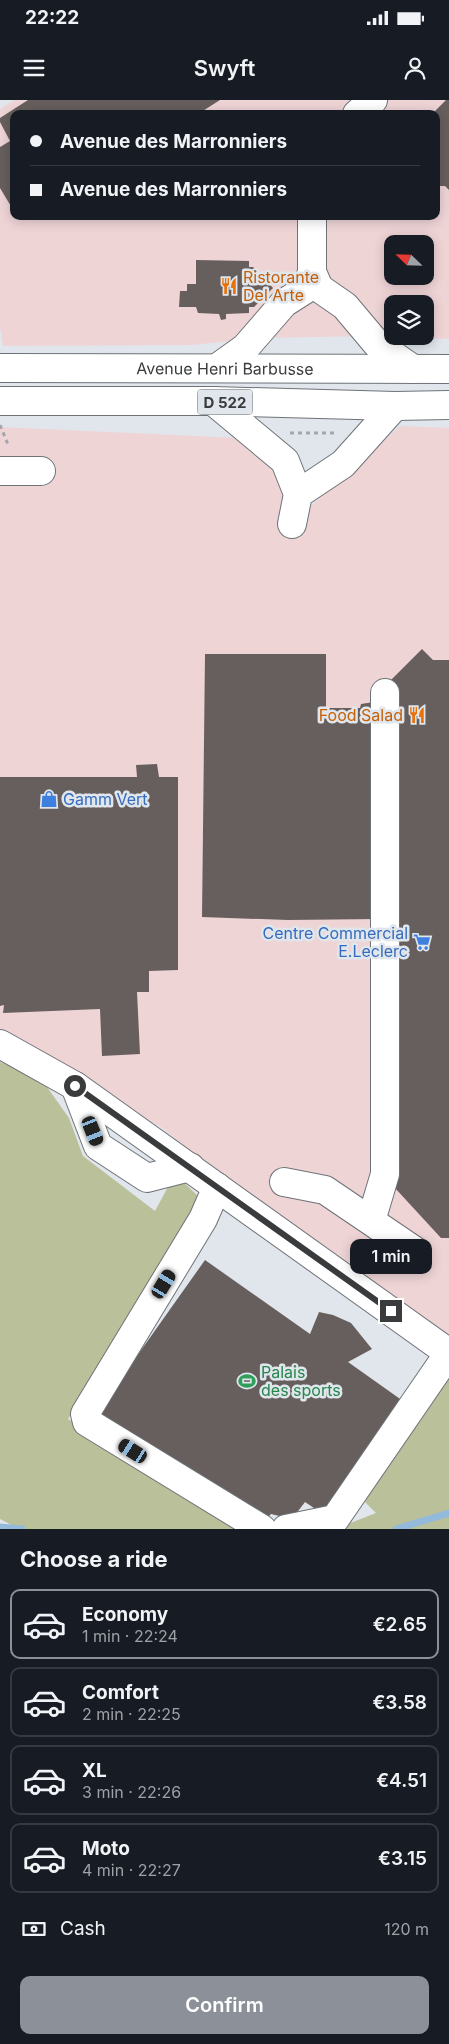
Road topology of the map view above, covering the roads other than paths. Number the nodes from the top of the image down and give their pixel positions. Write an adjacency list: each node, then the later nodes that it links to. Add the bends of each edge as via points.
1 (373, 100): 2 (main road)
2 (362, 110)
3 (312, 220): 4 (main road)
4 (312, 272): 6 (main road, via 306,289 284,303 245,348); 7 (main road, via 319,288 345,306 377,344)
5 (0, 368): 6 (main road, Avenue Henri Barbusse / D 522)
6 (217, 368): 7 (main road, Avenue Henri Barbusse / D 522)
7 (413, 369): 8 (main road, Avenue Henri Barbusse / D 522)
8 (449, 369)
9 (0, 401): 10 (main road, Avenue Henri Barbusse / D 522)
10 (213, 401): 12 (main road, Avenue Henri Barbusse / D 522); 15 (main road, via 285,461)
11 (449, 405): 12 (main road, Avenue Henri Barbusse / D 522)
12 (395, 406): 15 (main road, via 343,464)
13 (41, 471): 14 (main road)
14 (0, 472)
15 (298, 494): 16 (main road)
16 (292, 524)
17 (385, 693): 21 (main road, via 385,1174)
18 (0, 1044): 20 (main road, via 75,1086)
19 (284, 1182): 21 (main road, via 325,1190)
20 (217, 1187): 23 (main road); 24 (main road, via 203,1219 85,1414 87,1422)
21 (371, 1221): 22 (main road)
22 (415, 1251)
23 (449, 1353): 25 (main road, via 335,1519)
24 (262, 1529)
25 (286, 1529)

